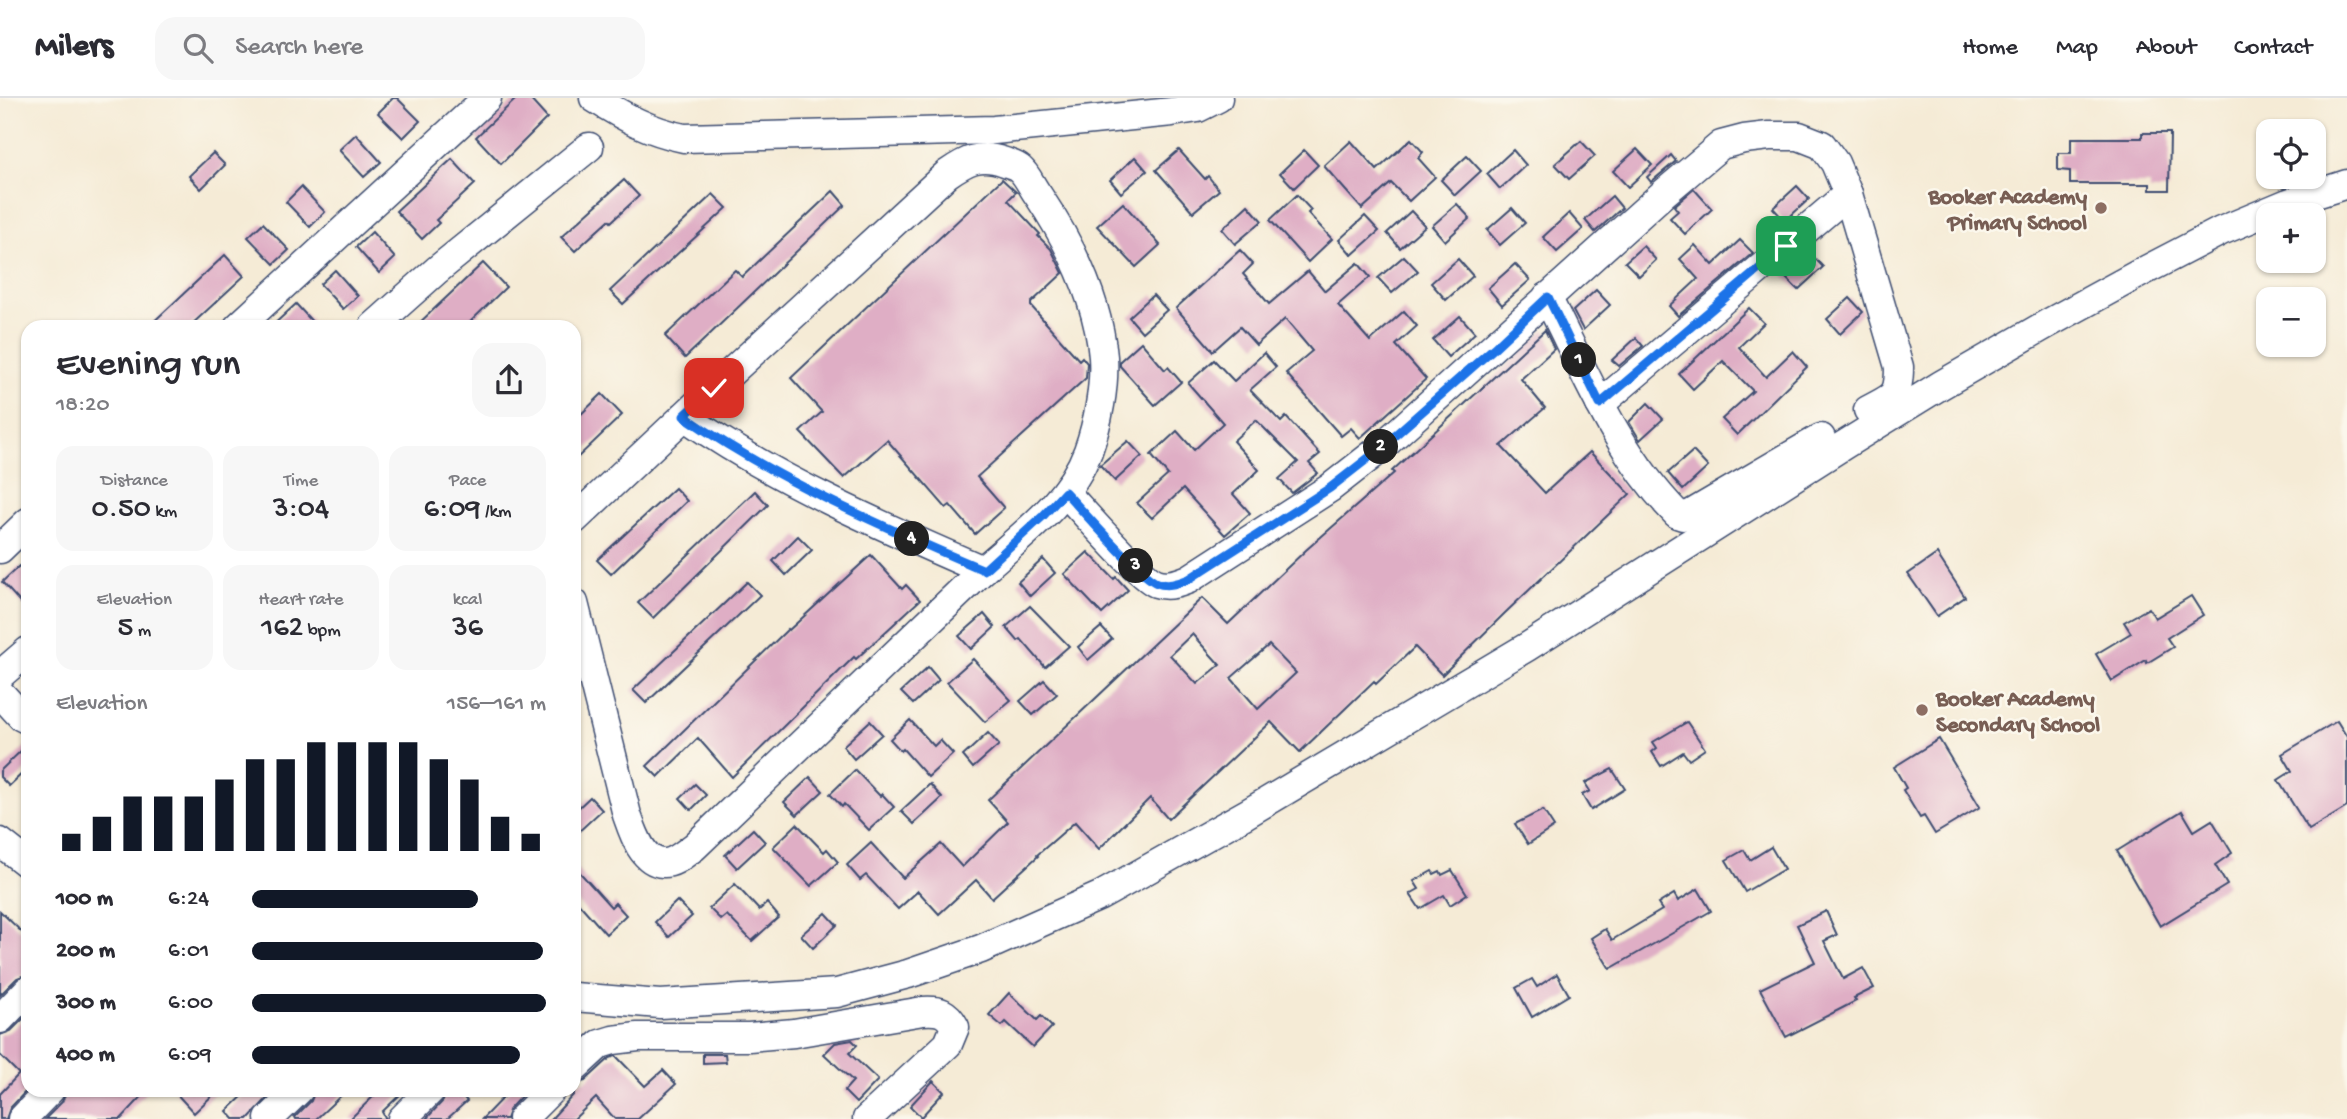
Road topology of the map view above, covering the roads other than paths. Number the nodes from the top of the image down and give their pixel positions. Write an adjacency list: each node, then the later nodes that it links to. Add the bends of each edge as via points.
1 (487, 98): 8 (street)
2 (594, 98): 3 (street, via 631,121 684,138 994,130 1172,112 1198,108)
3 (1218, 98)
4 (589, 147): 9 (street)
5 (2347, 184): 25 (street, via 2221,231 2047,324 1866,432 1527,647 1100,896 981,949 837,993 660,1004)
6 (1848, 194): 7 (street, via 1822,145 1799,136 1721,145); 10 (street); 10 (street, via 1899,367 1899,385 1892,397 1683,516 1635,466)
7 (1548, 297): 10 (street); 12 (street, via 1376,452 1330,488 1189,579 1174,585 1155,582)
8 (246, 320)
9 (381, 320)
10 (1600, 404)
11 (684, 416): 12 (street, via 947,174 967,160 991,157 1019,167 1061,229 1098,321 1103,359 1094,434); 13 (street); 16 (street, via 729,447 900,534)
12 (1065, 492): 16 (street)
13 (581, 513)
14 (21, 529): 15 (street)
15 (0, 549)
16 (984, 570): 17 (street, via 694,848 665,864 653,860 635,839)
17 (581, 631)
18 (21, 657): 19 (street)
19 (0, 675)
20 (0, 693): 21 (street)
21 (21, 716)
22 (0, 842): 23 (street)
23 (21, 858)
24 (21, 997): 26 (street)
25 (581, 998)
26 (0, 1019)
27 (581, 1062): 36 (street, via 600,1044 613,1040 794,1033 923,1011 938,1010 949,1016 955,1027 948,1044)
28 (43, 1097): 32 (street)
29 (292, 1097): 33 (street)
30 (424, 1097): 34 (street)
31 (544, 1097): 35 (street)
32 (22, 1119)
33 (269, 1119)
34 (402, 1119)
35 (522, 1119)
36 (867, 1119)

